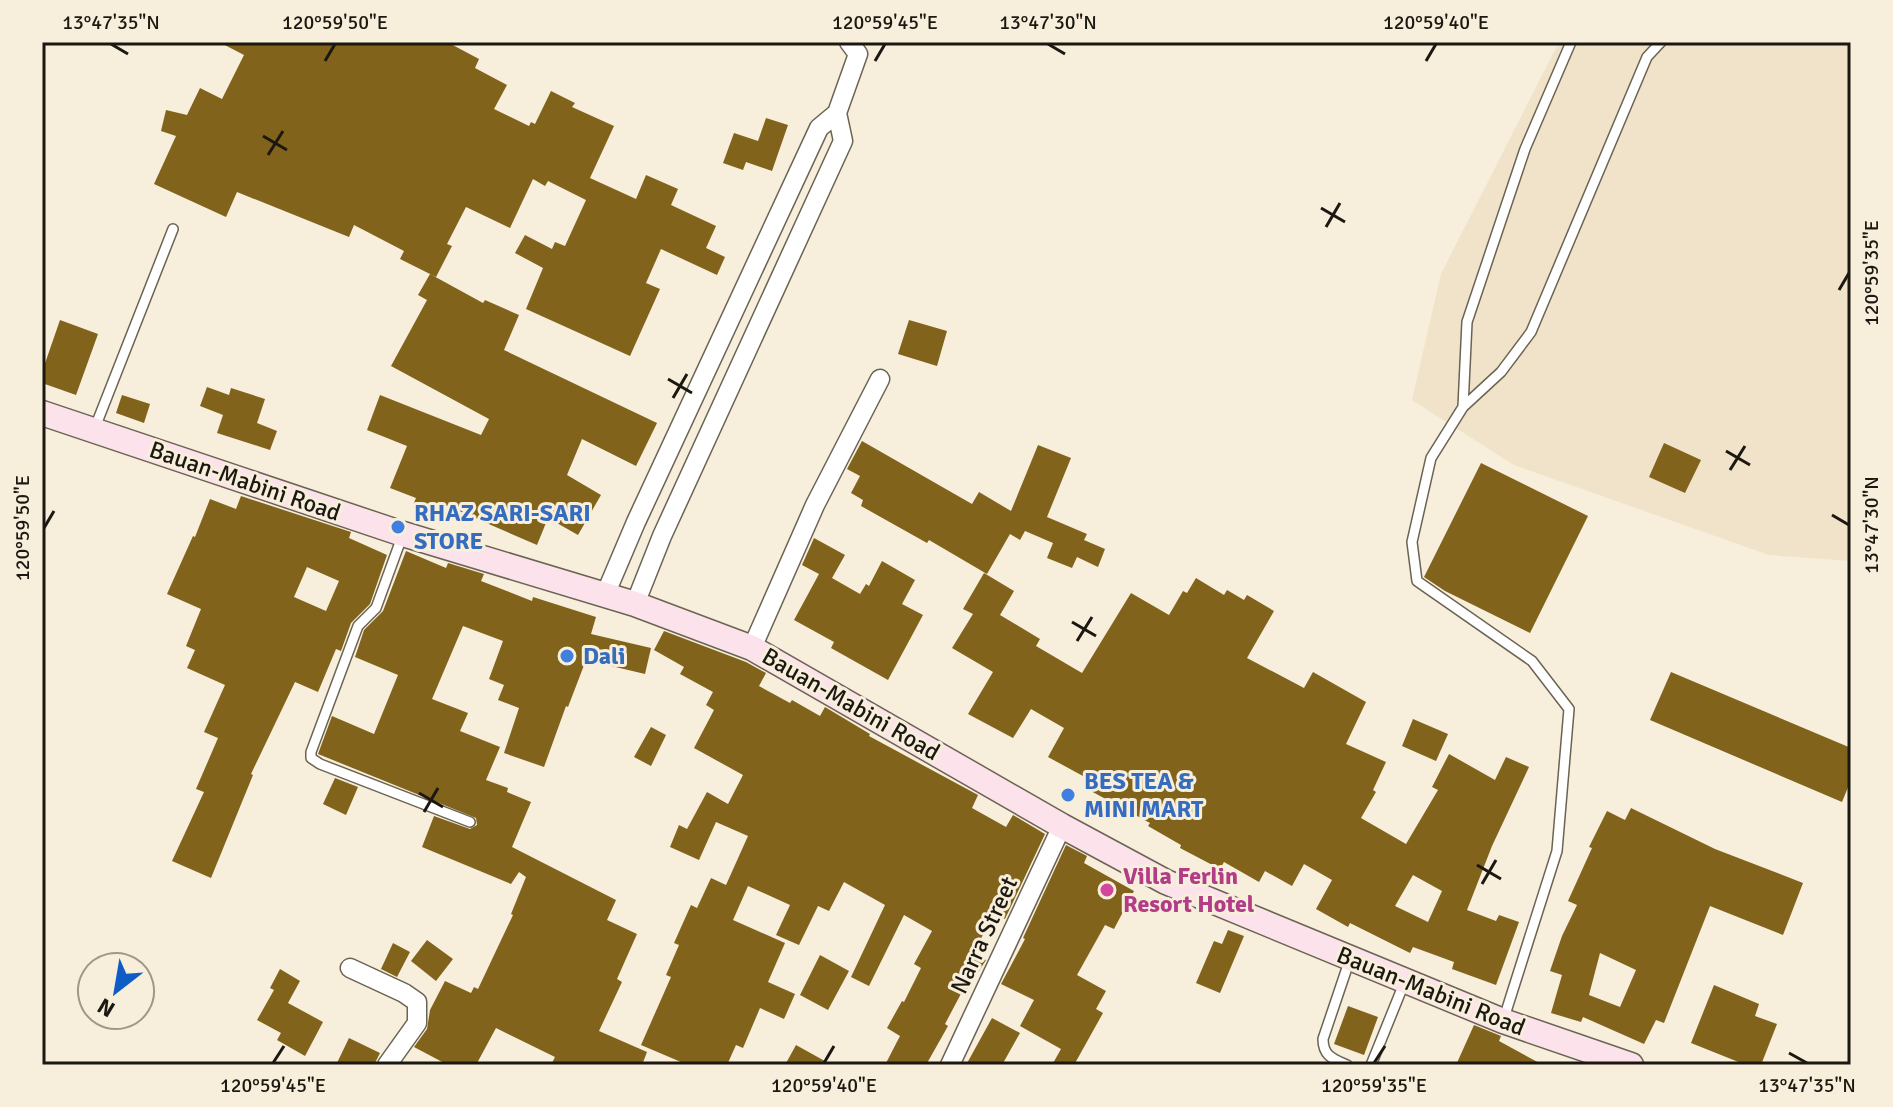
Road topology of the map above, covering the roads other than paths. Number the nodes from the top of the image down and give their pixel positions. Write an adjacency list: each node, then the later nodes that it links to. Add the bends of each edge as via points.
1 (849, 42): 4 (street, via 858,54)
2 (1571, 42): 7 (lane, via 1525,149 1467,322)
3 (1661, 42): 7 (lane, via 1647,57 1531,332 1501,372)
4 (837, 113): 11 (street, via 819,128); 12 (street, via 843,141)
5 (173, 229): 9 (lane)
6 (880, 379): 13 (street, via 815,505)
7 (1463, 407): 19 (lane, via 1431,458 1412,542 1417,581 1532,661 1569,709 1557,851)
8 (42, 413): 9 (main road, Bauan-Mabini Road)
9 (94, 430): 10 (main road, Bauan-Mabini Road)
10 (403, 534): 11 (main road, Bauan-Mabini Road); 14 (lane, via 376,608 358,626 311,758)
11 (605, 595): 12 (main road, Bauan-Mabini Road)
12 (635, 604): 13 (main road, Bauan-Mabini Road)
13 (752, 648): 15 (main road, Bauan-Mabini Road)
14 (470, 822)
15 (1062, 826): 16 (main road, Bauan-Mabini Road, via 1166,882); 21 (street, Narra Street)
16 (1350, 959): 18 (main road, Bauan-Mabini Road); 22 (lane, via 1323,1039 1328,1057)
17 (350, 968): 20 (street, via 417,1002 417,1023)
18 (1405, 981): 19 (main road, Bauan-Mabini Road); 23 (lane)
19 (1503, 1021): 24 (main road, Bauan-Mabini Road)
20 (387, 1065)
21 (950, 1065)
22 (1347, 1065)
23 (1371, 1065)
24 (1631, 1065)

